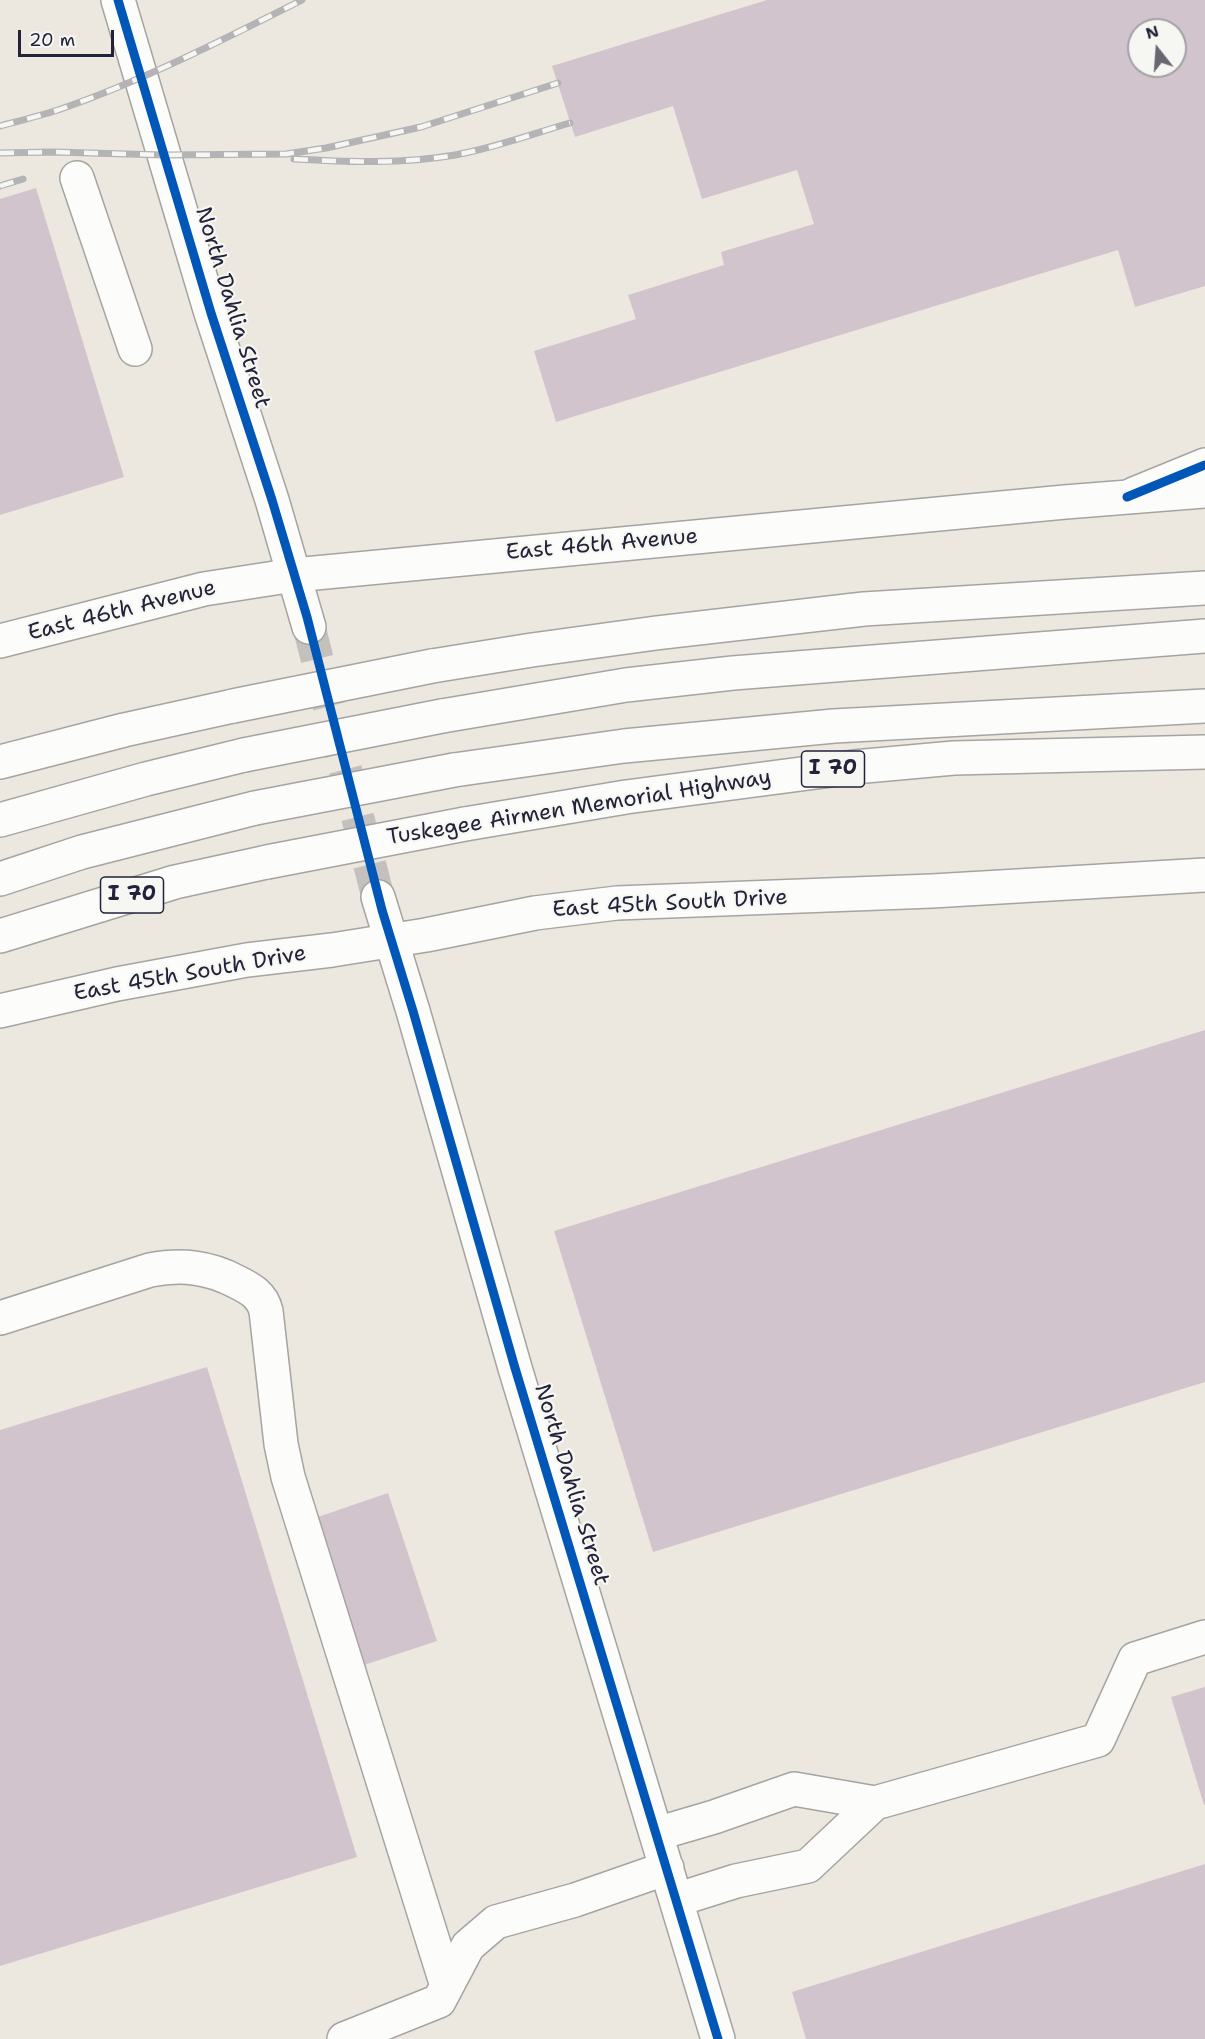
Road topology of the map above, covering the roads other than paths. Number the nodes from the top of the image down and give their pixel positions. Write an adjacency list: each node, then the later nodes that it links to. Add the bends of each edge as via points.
1 (118, 0): 7 (main road, North Dahlia Street)
2 (77, 178): 3 (main road)
3 (135, 349)
4 (1205, 465): 6 (main road, East 46th Avenue)
5 (1205, 491): 6 (main road)
6 (1127, 497): 7 (main road, East 46th Avenue)
7 (294, 575): 9 (main road, North Dahlia Street); 11 (main road, East 46th Avenue, via 204,589)
8 (1205, 586): 14 (main road, bridge, via 864,609 532,650 233,706)
9 (309, 627)
10 (1205, 636): 15 (main road, bridge, via 626,685 243,755)
11 (0, 641)
12 (1205, 706): 17 (main road, bridge, via 834,726 624,746 454,770 255,808 82,852)
13 (1205, 752): 19 (main road, Tuskegee Airmen Memorial Highway / I 70, bridge, via 954,758 626,797 465,824 175,882)
14 (0, 762)
15 (0, 820)
16 (1205, 874): 20 (main road, East 45th South Drive, via 920,892 616,903 535,913)
17 (0, 879)
18 (378, 897): 20 (main road, North Dahlia Street)
19 (0, 936)
20 (392, 940): 21 (main road, East 45th South Drive, via 192,969); 25 (main road, North Dahlia Street, via 515,1368)
21 (0, 1011)
22 (0, 1318): 28 (main road, via 150,1270 175,1266 219,1272 260,1296 267,1311 288,1477)
23 (1205, 1637): 24 (main road, via 1135,1659 1098,1740)
24 (875, 1803): 25 (main road, via 794,1789); 27 (main road, via 808,1866 736,1881)
25 (656, 1834): 26 (main road, North Dahlia Street)
26 (667, 1868): 27 (main road, North Dahlia Street); 28 (main road, via 496,1922 468,1946)
27 (676, 1900): 30 (main road, North Dahlia Street)
28 (447, 1986): 29 (main road, via 439,2001)
29 (344, 2039)
30 (718, 2039)

